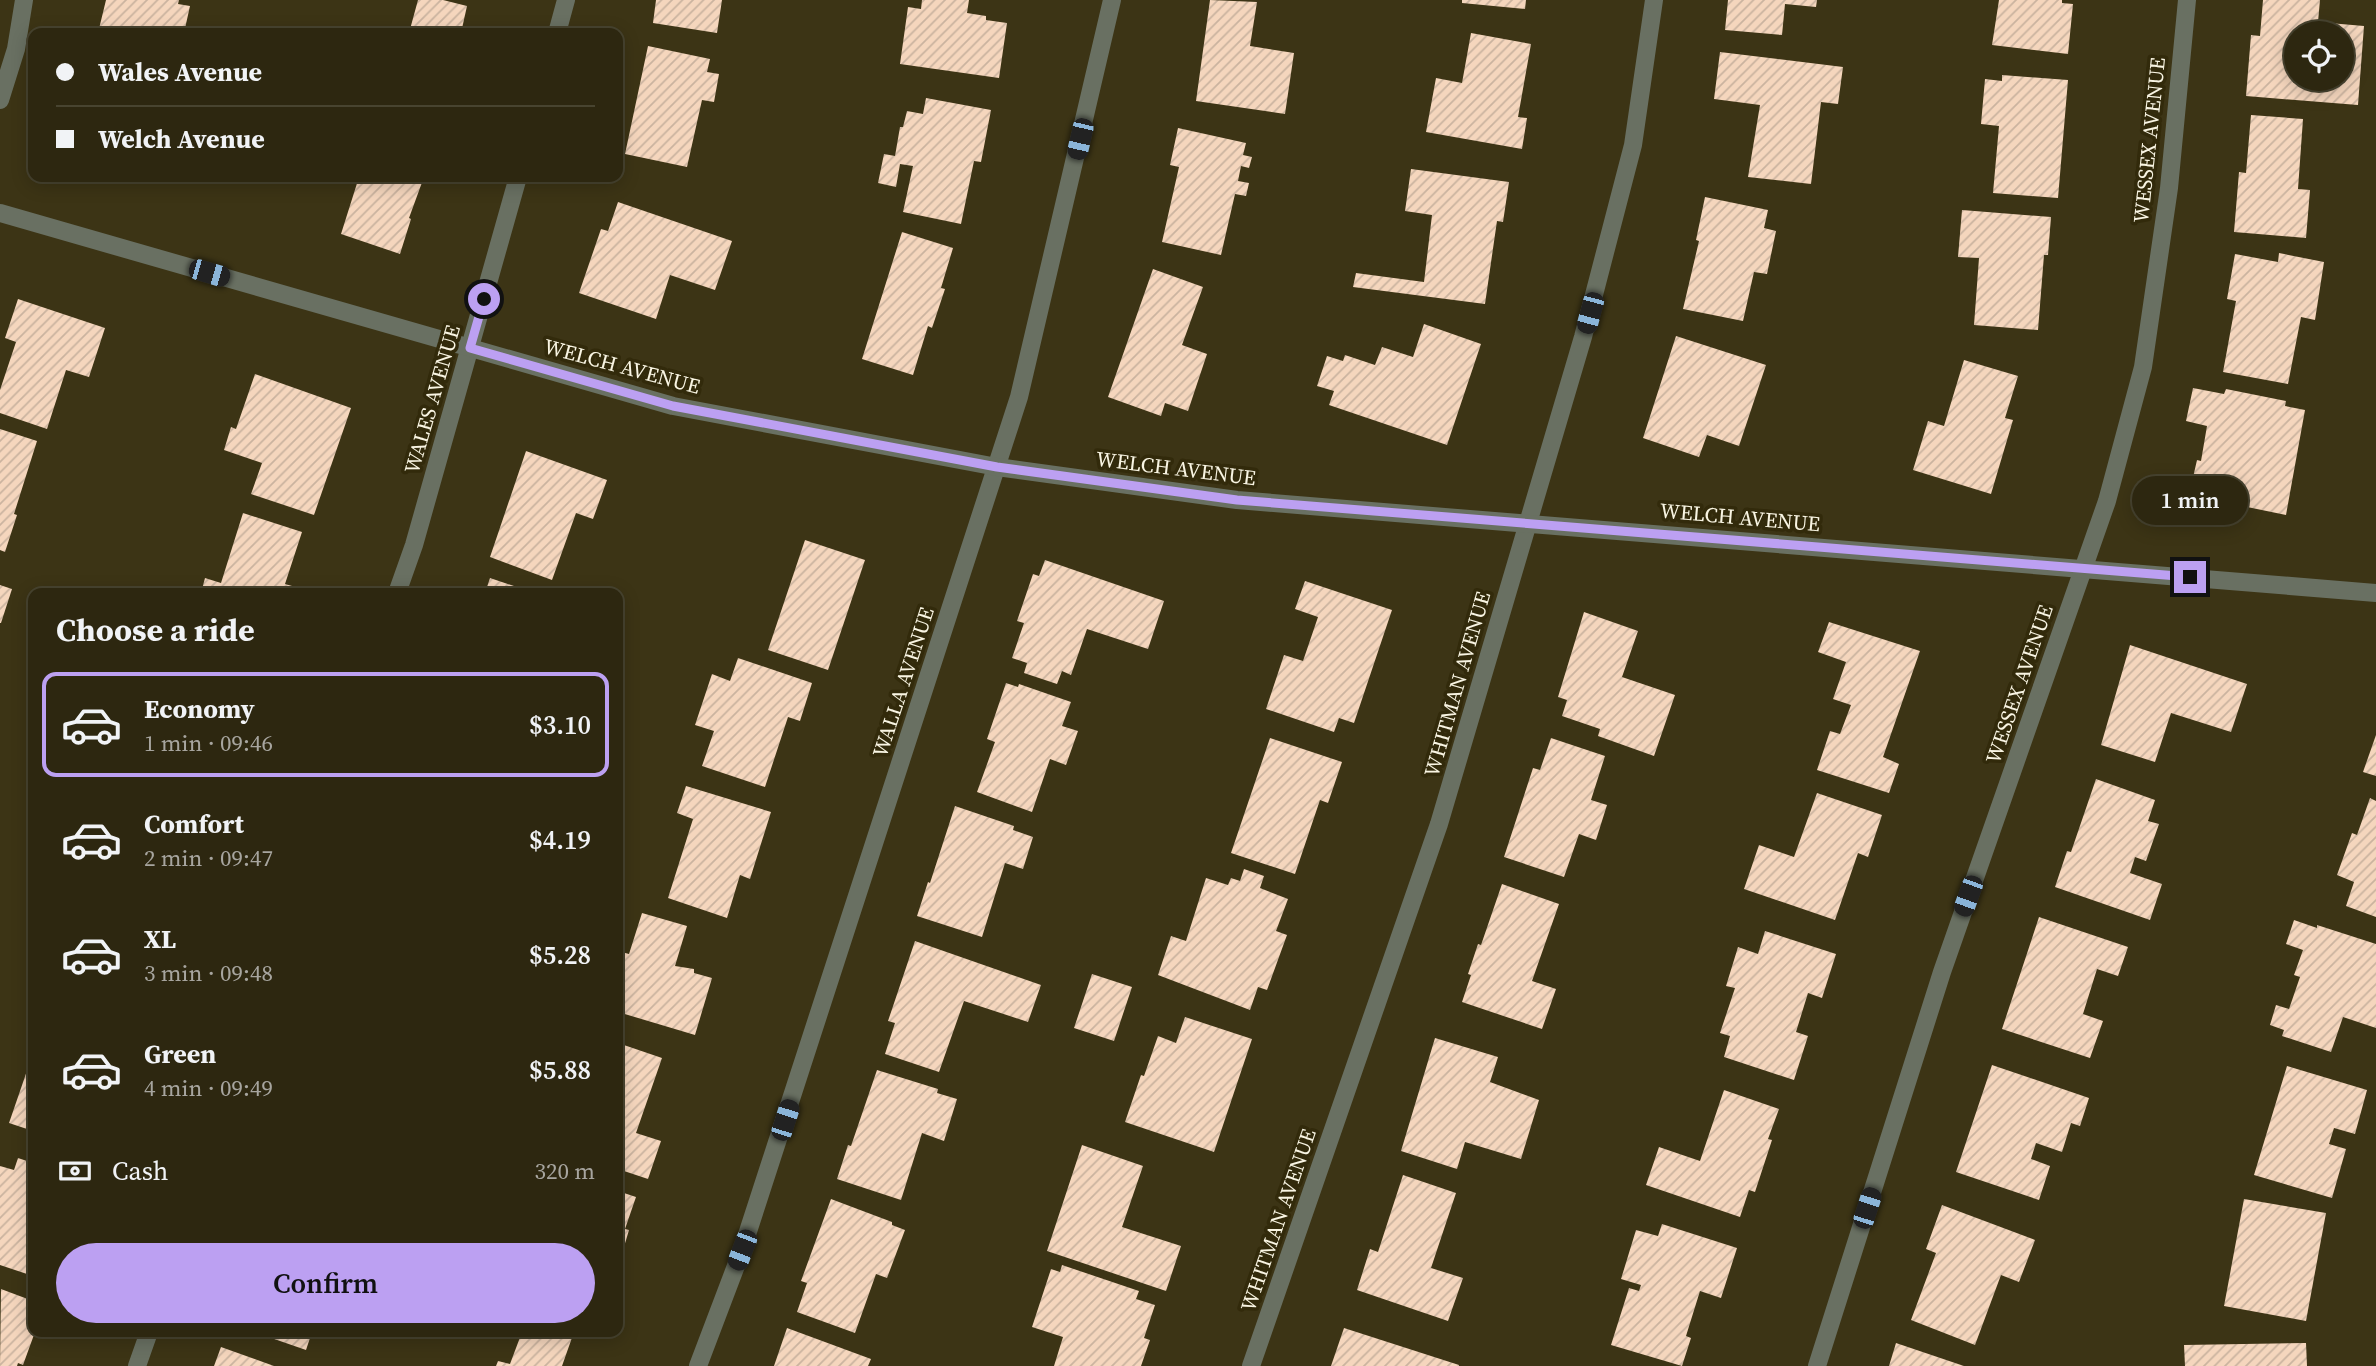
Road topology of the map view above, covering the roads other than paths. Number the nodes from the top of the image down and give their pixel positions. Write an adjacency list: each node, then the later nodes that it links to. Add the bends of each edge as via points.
1 (24, 0): 7 (street, via 16,49)
2 (566, 0): 6 (street)
3 (1112, 0): 11 (street, WALLA AVENUE, via 1019,397)
4 (1654, 0): 12 (street, WHITMAN AVENUE, via 1633,145 1583,337)
5 (2187, 0): 13 (street, WESSEX AVENUE, via 2169,188 2144,367 2108,501)
6 (558, 28)
7 (0, 100)
8 (517, 182): 10 (street, WALES AVENUE)
9 (0, 213): 10 (street, WELCH AVENUE)
10 (470, 348): 11 (street, WELCH AVENUE, via 673,406); 14 (street, WALES AVENUE)
11 (997, 467): 12 (street, WELCH AVENUE, via 1237,500); 18 (street, WALLA AVENUE, via 742,1250)
12 (1527, 523): 13 (street, WELCH AVENUE); 19 (street, WHITMAN AVENUE, via 1439,824)
13 (2084, 568): 15 (street, WELCH AVENUE); 20 (street, WESSEX AVENUE, via 1942,972)
14 (399, 588)
15 (2376, 593)
16 (147, 1337): 17 (street)
17 (137, 1366)
18 (698, 1366)
19 (1251, 1366)
20 (1817, 1366)

